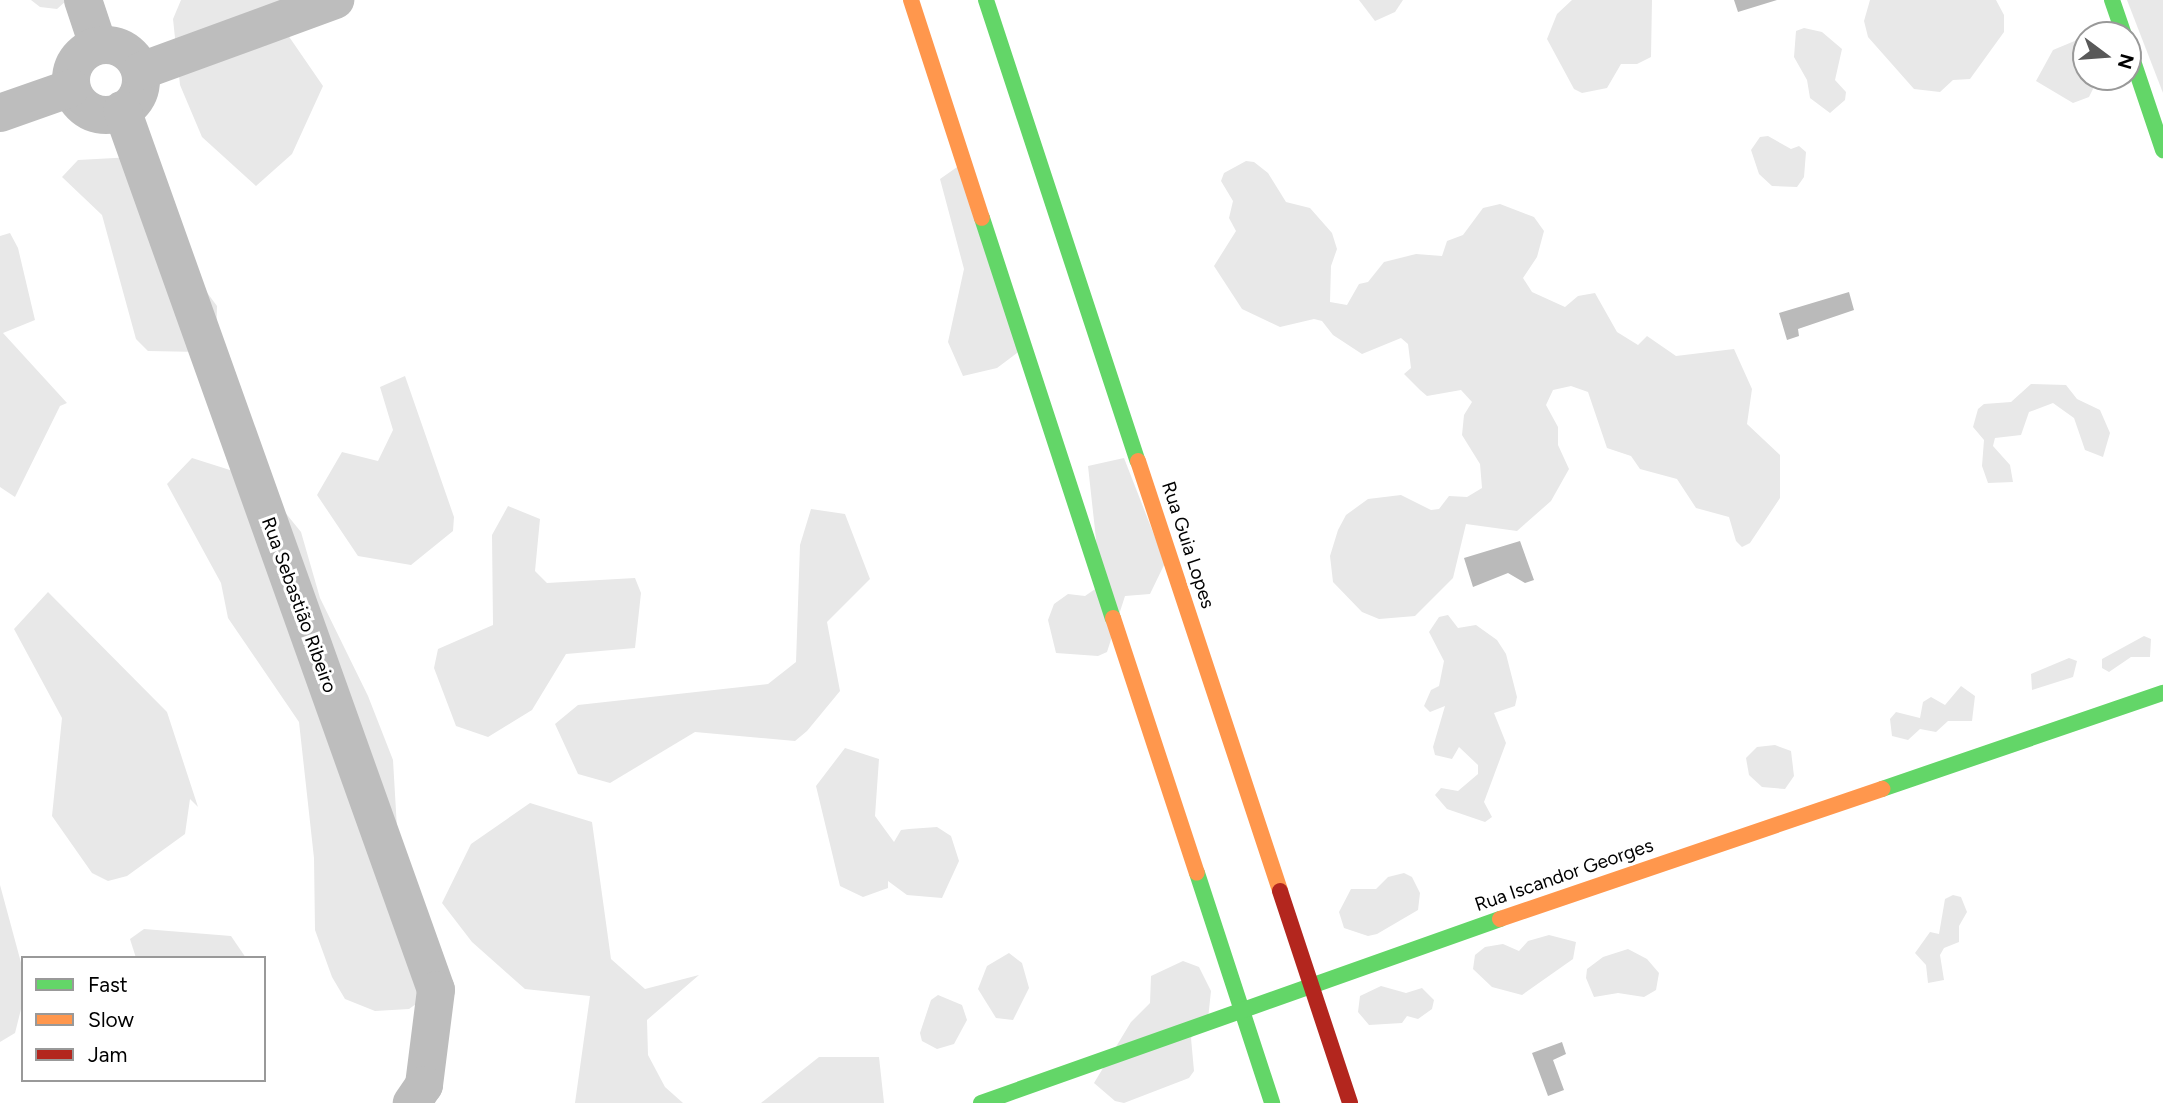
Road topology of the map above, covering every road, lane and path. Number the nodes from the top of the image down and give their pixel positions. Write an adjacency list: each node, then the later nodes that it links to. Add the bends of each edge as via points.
1 (83, 0): 7 (street)
2 (335, 0): 8 (street)
3 (911, 0): 16 (main road)
4 (986, 0): 15 (main road, Rua Guia Lopes)
5 (2112, 0): 6 (main road)
6 (2119, 21)
7 (98, 45): 8 (street, via 117,46 132,55); 9 (street, via 82,54 72,69)
8 (141, 71): 11 (street, via 140,90)
9 (71, 88): 11 (street, via 80,104 96,114); 12 (street)
10 (2142, 88): 13 (main road)
11 (122, 110): 17 (street, Rua Sebastião Ribeiro, via 436,990 424,1085)
12 (0, 113)
13 (2163, 150)
14 (2163, 693): 15 (main road, Rua Iscandor Georges)
15 (1311, 985): 16 (main road, Rua Iscandor Georges); 20 (main road, Rua Guia Lopes)
16 (1241, 1008): 18 (main road, Rua Iscandor Georges); 19 (main road)
17 (412, 1103)
18 (981, 1103)
19 (1272, 1103)
20 (1350, 1103)

